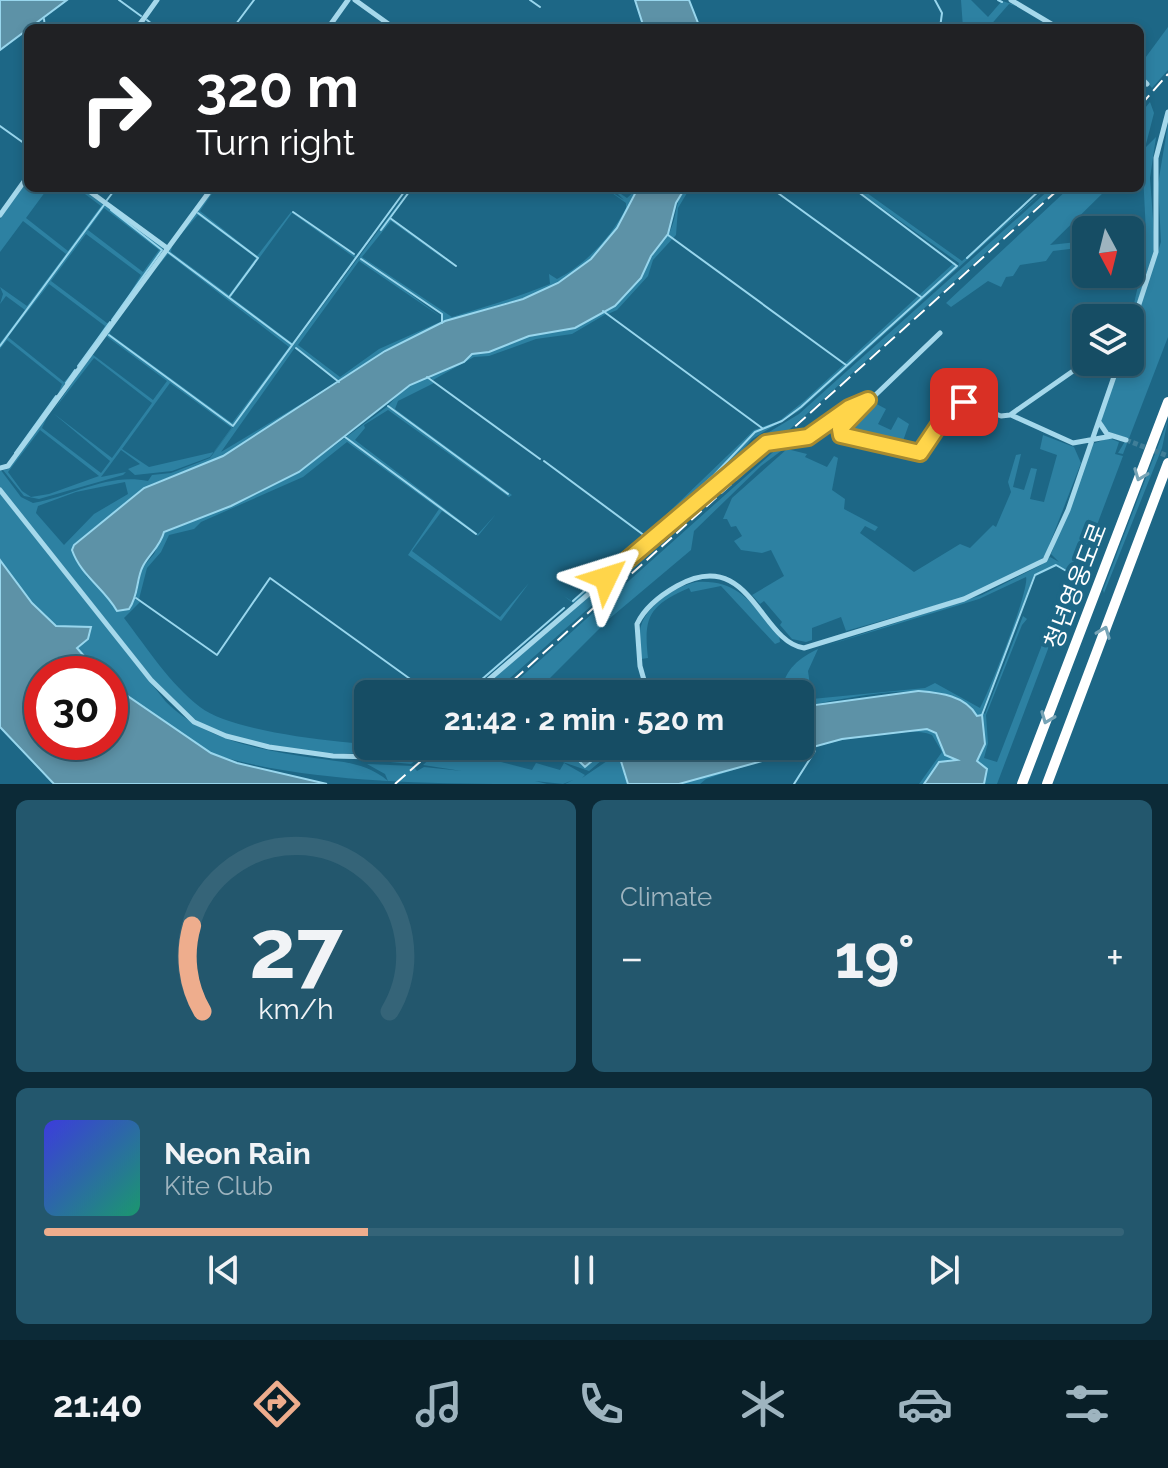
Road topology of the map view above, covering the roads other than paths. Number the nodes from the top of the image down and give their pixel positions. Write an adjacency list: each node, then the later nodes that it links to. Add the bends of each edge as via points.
1 (157, 0): 5 (street)
2 (348, 0): 6 (street)
3 (355, 0): 7 (street)
4 (1011, 0): 8 (street)
5 (140, 24)
6 (331, 24)
7 (388, 24)
8 (1051, 24)
9 (1144, 81): 10 (street)
10 (1147, 84)
11 (1168, 112): 17 (street, via 1156,158 1156,252)
12 (24, 182): 15 (street)
13 (90, 192): 16 (street)
14 (209, 192): 16 (street)
15 (0, 215)
16 (167, 248): 31 (street, via 14,459)
17 (1137, 304)
18 (940, 333): 21 (street)
19 (1072, 372): 23 (street)
20 (1114, 376): 24 (street)
21 (868, 400): 23 (street, via 840,429 841,435 920,453 957,403); 33 (street, via 808,437 766,443)
22 (1168, 402): 36 (highway, 청년영웅도로, one-way to 36)
23 (1010, 415): 28 (street)
24 (1099, 420): 25 (street); 27 (street)
25 (1112, 436): 26 (street); 27 (street)
26 (1126, 440)
27 (1092, 441): 28 (street); 29 (street)
28 (1073, 443): 29 (street)
29 (1084, 460): 34 (street, via 1045,560 979,594 801,648 791,644 734,584 701,578 676,587 645,610 637,624)
30 (1168, 463): 37 (highway, 청년영웅도로, one-way to 30)
31 (0, 468)
32 (0, 490): 35 (street, via 151,680 194,722 269,747)
33 (488, 680)
34 (644, 680)
35 (354, 756)
36 (1022, 784)
37 (1047, 784)

